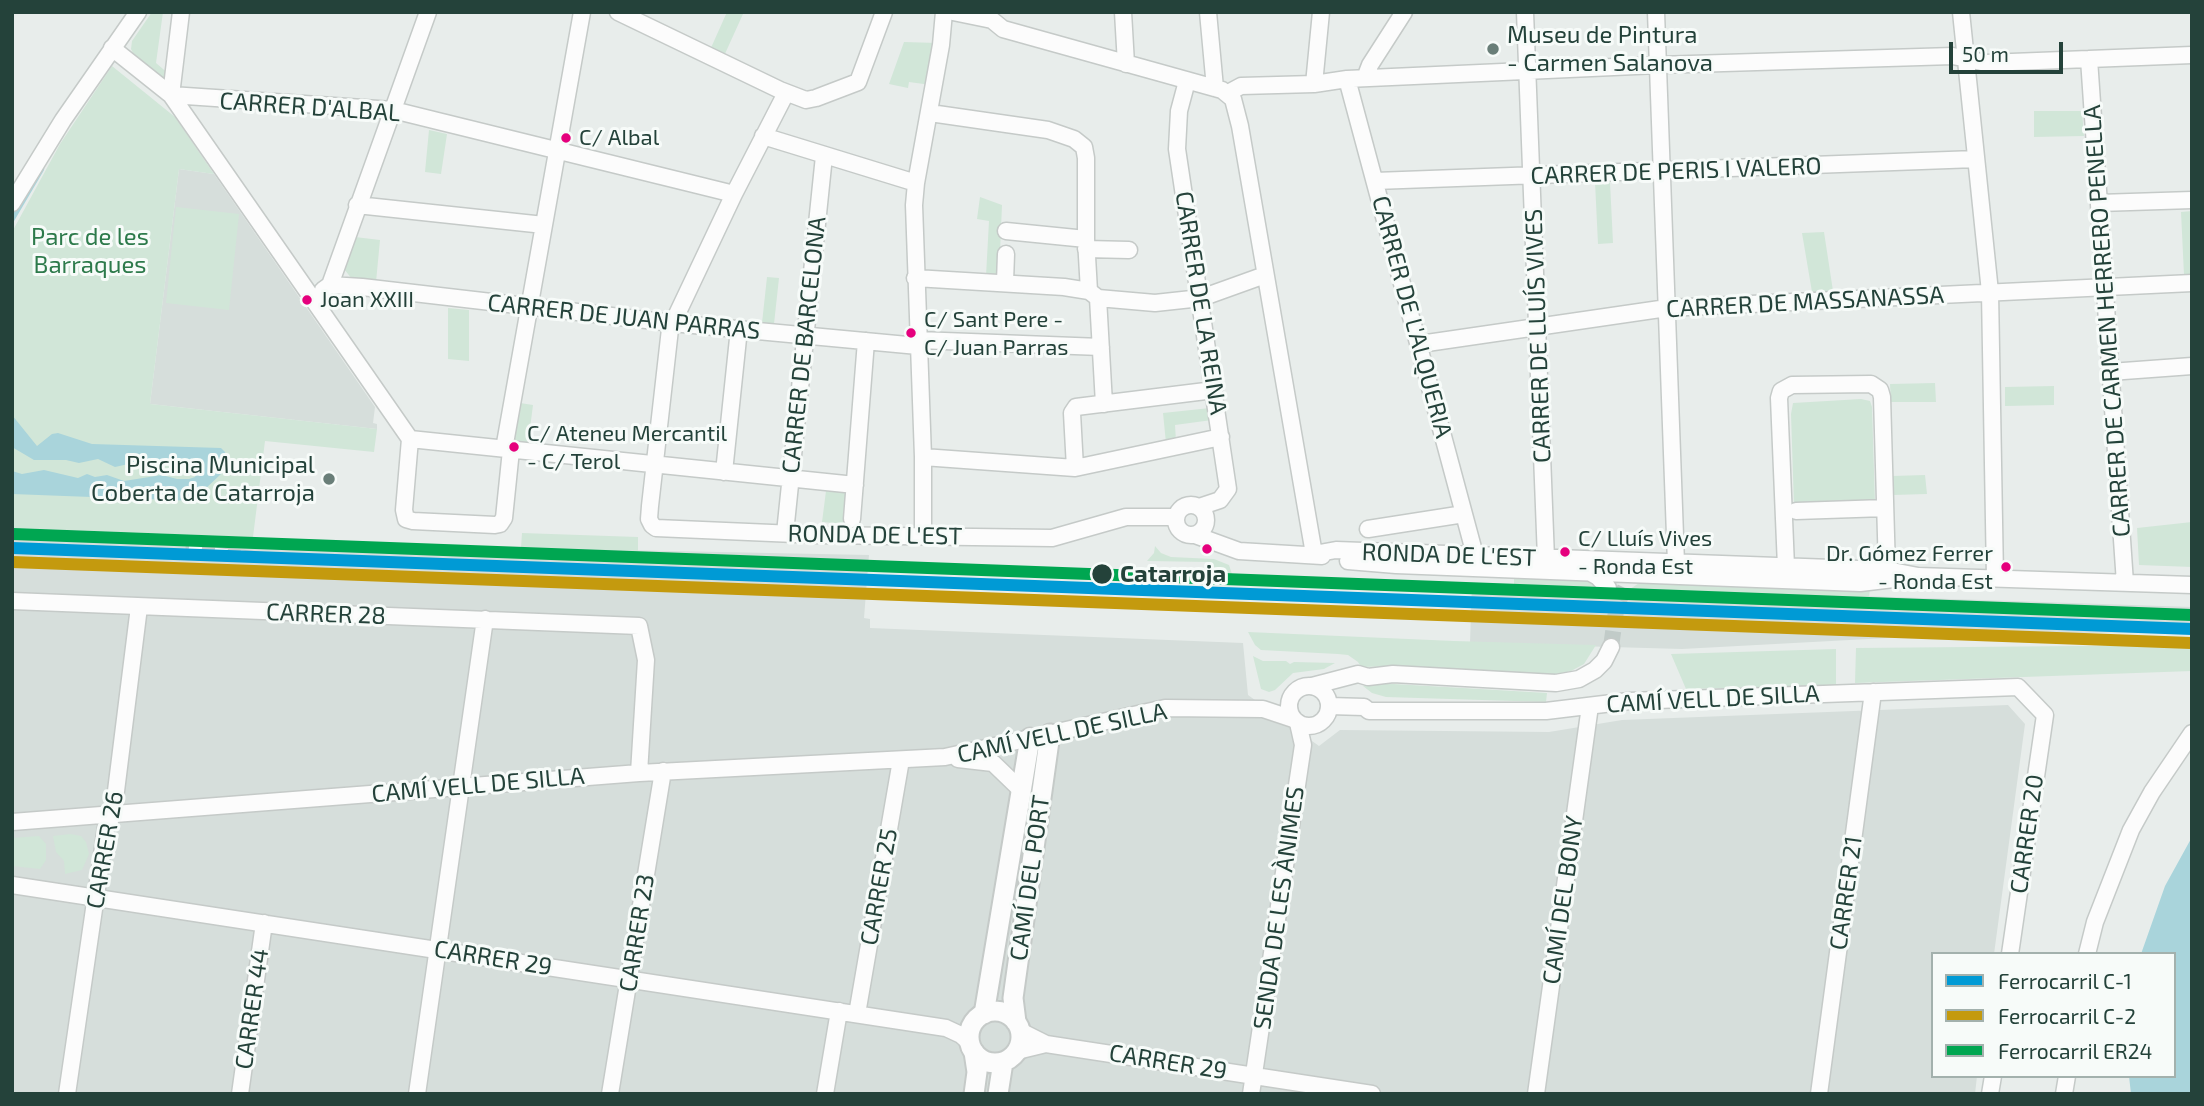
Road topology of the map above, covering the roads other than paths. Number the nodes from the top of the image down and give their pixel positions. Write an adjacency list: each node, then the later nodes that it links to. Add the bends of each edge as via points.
1 (138, 12): 16 (street)
2 (180, 12): 29 (street)
3 (428, 12): 30 (street)
4 (582, 12): 33 (street)
5 (618, 12): 28 (street)
6 (884, 12): 28 (street, via 858,82 811,100)
7 (944, 12): 31 (street)
8 (953, 12): 20 (street, via 992,20 1003,29)
9 (1123, 12): 20 (street)
10 (1208, 12): 27 (street)
11 (1321, 12): 26 (street)
12 (1404, 12): 23 (street)
13 (1525, 12): 22 (street, CARRER DE LLUÍS VIVES)
14 (1656, 12): 21 (street)
15 (1961, 12): 18 (street)
16 (112, 48): 29 (street); 42 (street)
17 (2192, 55): 19 (street)
18 (1966, 59): 19 (street); 21 (street); 35 (street)
19 (2089, 59): 43 (street, CARRER DE CARMEN HERRERO PENELLA)
20 (1126, 64): 25 (street)
21 (1658, 65): 22 (street); 36 (street)
22 (1528, 71): 23 (street); 37 (street, CARRER DE LLUÍS VIVES)
23 (1365, 78): 24 (street)
24 (1347, 79): 26 (street); 38 (street, CARRER DE L'ALQUERIA)
25 (1186, 81): 27 (street); 59 (street, CARRER DE LA REINA, via 1178,111 1177,149)
26 (1314, 84): 27 (street)
27 (1222, 90): 50 (street, via 1235,105 1240,126)
28 (786, 93): 32 (street)
29 (171, 96): 30 (street, CARRER D'ALBAL); 58 (street)
30 (393, 110): 33 (street, CARRER D'ALBAL); 44 (street)
31 (930, 113): 39 (street); 47 (street, via 1048,130 1080,143 1086,158)
32 (763, 136): 34 (street); 40 (street)
33 (557, 151): 40 (street, CARRER D'ALBAL); 45 (street)
34 (824, 156): 39 (street); 65 (street, CARRER DE BARCELONA)
35 (1976, 159): 36 (street, CARRER DE PERIS I VALERO); 56 (street)
36 (1662, 171): 37 (street, CARRER DE PERIS I VALERO); 61 (street)
37 (1531, 177): 38 (street, CARRER DE PERIS I VALERO); 63 (street, CARRER DE LLUÍS VIVES)
38 (1375, 181): 68 (street, CARRER DE L'ALQUERIA)
39 (916, 183): 51 (street)
40 (734, 194): 62 (street)
41 (2192, 201): 43 (street)
42 (12, 203)
43 (2099, 203): 55 (street, CARRER DE CARMEN HERRERO PENELLA)
44 (358, 205): 45 (street); 54 (street)
45 (544, 225): 60 (street)
46 (1006, 231): 47 (street)
47 (1086, 244): 48 (street); 57 (street)
48 (1129, 250)
49 (1006, 254): 52 (street)
50 (1265, 275): 59 (street); 95 (street)
51 (915, 278): 52 (street); 67 (street)
52 (1004, 282): 57 (street)
53 (2192, 283): 55 (street, CARRER DE MASSANASSA)
54 (330, 285): 58 (street); 60 (street, CARRER DE JUAN PARRAS)
55 (2105, 287): 56 (street, CARRER DE MASSANASSA); 71 (street, CARRER DE CARMEN HERRERO PENELLA)
56 (1990, 292): 61 (street, CARRER DE MASSANASSA); 104 (street)
57 (1093, 294): 59 (street, via 1155,303); 69 (street)
58 (312, 298): 75 (street)
59 (1201, 298): 72 (street, CARRER DE LA REINA)
60 (529, 307): 62 (street, CARRER DE JUAN PARRAS); 76 (street)
61 (1667, 308): 63 (street, CARRER DE MASSANASSA); 98 (street)
62 (672, 323): 64 (street, CARRER DE JUAN PARRAS); 78 (street)
63 (1537, 327): 68 (street, CARRER DE MASSANASSA); 97 (street, CARRER DE LLUÍS VIVES)
64 (739, 330): 65 (street, CARRER DE JUAN PARRAS); 80 (street)
65 (806, 335): 66 (street, CARRER DE JUAN PARRAS); 81 (street, CARRER DE BARCELONA)
66 (866, 341): 67 (street, CARRER DE JUAN PARRAS); 82 (street)
67 (918, 343): 69 (street, CARRER DE JUAN PARRAS); 77 (street)
68 (1420, 344): 86 (street, CARRER DE L'ALQUERIA)
69 (1101, 347): 73 (street)
70 (2192, 366): 71 (street)
71 (2110, 372): 105 (street, CARRER DE CARMEN HERRERO PENELLA)
72 (1214, 390): 73 (street); 74 (street, CARRER DE LA REINA)
73 (1104, 404): 79 (street, via 1073,410)
74 (1222, 436): 79 (street); 83 (street, CARRER DE LA REINA, via 1228,489 1220,500)
75 (410, 439): 76 (street); 76 (street, via 404,510 406,519 413,521 500,523 505,518)
76 (507, 449): 78 (street)
77 (923, 457): 79 (street); 93 (street)
78 (654, 465): 80 (street); 91 (street, RONDA DE L'EST, via 649,519 656,528)
79 (1075, 468)
80 (724, 472): 81 (street)
81 (790, 480): 82 (street); 91 (street, CARRER DE BARCELONA)
82 (855, 485): 88 (street)
83 (1199, 507): 87 (street, via 1182,507); 89 (street)
84 (1885, 508): 85 (street); 99 (street, via 1880,390 1871,384 1786,387 1779,398); 100 (street)
85 (1796, 511)
86 (1464, 514): 90 (street); 96 (street, CARRER DE L'ALQUERIA)
87 (1176, 517): 92 (street, via 1183,533); 93 (street, RONDA DE L'EST, via 1126,517 1052,538)
88 (852, 519)
89 (1206, 523): 92 (street); 94 (street)
90 (1368, 529)
91 (785, 533): 93 (street, RONDA DE L'EST)
92 (1195, 535): 94 (street, RONDA DE L'EST)
93 (923, 536)
94 (1239, 551): 95 (street, RONDA DE L'EST)
95 (1314, 554): 96 (street, RONDA DE L'EST, via 1336,550); 101 (street, RONDA DE L'EST, via 1396,565)
96 (1475, 555): 97 (street, RONDA DE L'EST)
97 (1546, 559): 98 (street, RONDA DE L'EST)
98 (1676, 563): 99 (street, RONDA DE L'EST)
99 (1786, 567): 100 (street, RONDA DE L'EST)
100 (1887, 570): 103 (street, RONDA DE L'EST)
101 (1589, 572): 102 (street, RONDA DE L'EST); 102 (street, via 1617,588)
102 (1647, 575): 103 (street, RONDA DE L'EST, via 1860,583)
103 (1918, 576): 104 (street, RONDA DE L'EST)
104 (1995, 578): 105 (street, RONDA DE L'EST)
105 (2124, 583): 106 (street, RONDA DE L'EST)
106 (2192, 585)
107 (12, 601): 108 (street, CARRER 28)
108 (139, 607): 109 (street, CARRER 28); 129 (street, CARRER 26)
109 (485, 620): 126 (street, CARRER 28, via 639,626 646,660); 127 (street)
110 (1611, 647): 111 (street, via 1595,670 1556,683 1392,674)
111 (1368, 677): 112 (street, via 1358,674); 117 (street, via 1343,688)
112 (1312, 686): 114 (street); 117 (street, via 1322,691)
113 (1873, 692): 115 (street, CAMÍ VELL DE SILLA); 118 (street, CAMÍ VELL DE SILLA, via 2018,687); 154 (street, CARRER 21)
114 (1292, 695): 116 (street, CAMÍ VELL DE SILLA); 119 (street, via 1289,707)
115 (1590, 706): 117 (street, CAMÍ VELL DE SILLA, via 1546,711 1369,711 1333,716); 153 (street, CAMÍ DEL BONY)
116 (1263, 709): 119 (street, CAMÍ VELL DE SILLA); 121 (street, CAMÍ VELL DE SILLA, via 1165,708)
117 (1327, 709): 119 (street, via 1308,726)
118 (2045, 715): 135 (street, CARRER 20)
119 (1295, 721): 143 (street, SENDA DE LES ÀNIMES, via 1303,745)
120 (2192, 733): 136 (street, via 2131,830)
121 (1050, 734): 122 (street, CAMÍ VELL DE SILLA); 141 (street, CAMÍ DEL PORT, via 1013,998)
122 (1030, 738): 123 (street, CAMÍ VELL DE SILLA); 128 (street, CAMÍ DEL PORT)
123 (945, 757): 124 (street, CAMÍ VELL DE SILLA); 128 (street, CAMÍ VELL DE SILLA, via 993,763)
124 (901, 760): 125 (street, CAMÍ VELL DE SILLA); 139 (street, CARRER 25)
125 (663, 771): 126 (street, CAMÍ VELL DE SILLA); 137 (street, CARRER 23)
126 (639, 773): 127 (street, CAMÍ VELL DE SILLA)
127 (461, 787): 129 (street, CAMÍ VELL DE SILLA); 134 (street)
128 (1021, 790): 140 (street, CAMÍ DEL PORT)
129 (113, 815): 130 (street, CAMÍ VELL DE SILLA); 132 (street, CARRER 26, via 106,827)
130 (12, 822)
131 (12, 885): 132 (street, CARRER 29)
132 (96, 898): 133 (street, CARRER 29); 144 (street, CARRER 26)
133 (264, 923): 134 (street, CARRER 29); 145 (street, CARRER 44)
134 (437, 950): 137 (street, CARRER 29); 146 (street)
135 (2010, 952)
136 (2088, 952)
137 (629, 979): 138 (street, CARRER 29); 147 (street, CARRER 23)
138 (839, 1011): 139 (street, CARRER 29); 148 (street)
139 (856, 1014): 142 (street, CARRER 29, via 946,1028 961,1035)
140 (984, 1014): 141 (street, via 998,1011 1012,1017); 142 (street, via 972,1026)
141 (1014, 1042): 142 (street, via 987,1062); 143 (street, CARRER 29); 150 (street, CAMÍ DEL PORT)
142 (972, 1048): 149 (street, via 977,1072)
143 (1254, 1076): 151 (street, SENDA DE LES ÀNIMES); 152 (street, CARRER 29)
144 (67, 1094)
145 (240, 1094)
146 (417, 1094)
147 (610, 1094)
148 (825, 1094)
149 (974, 1094)
150 (998, 1094)
151 (1251, 1094)
152 (1373, 1094)
153 (1536, 1094)
154 (1819, 1094)

